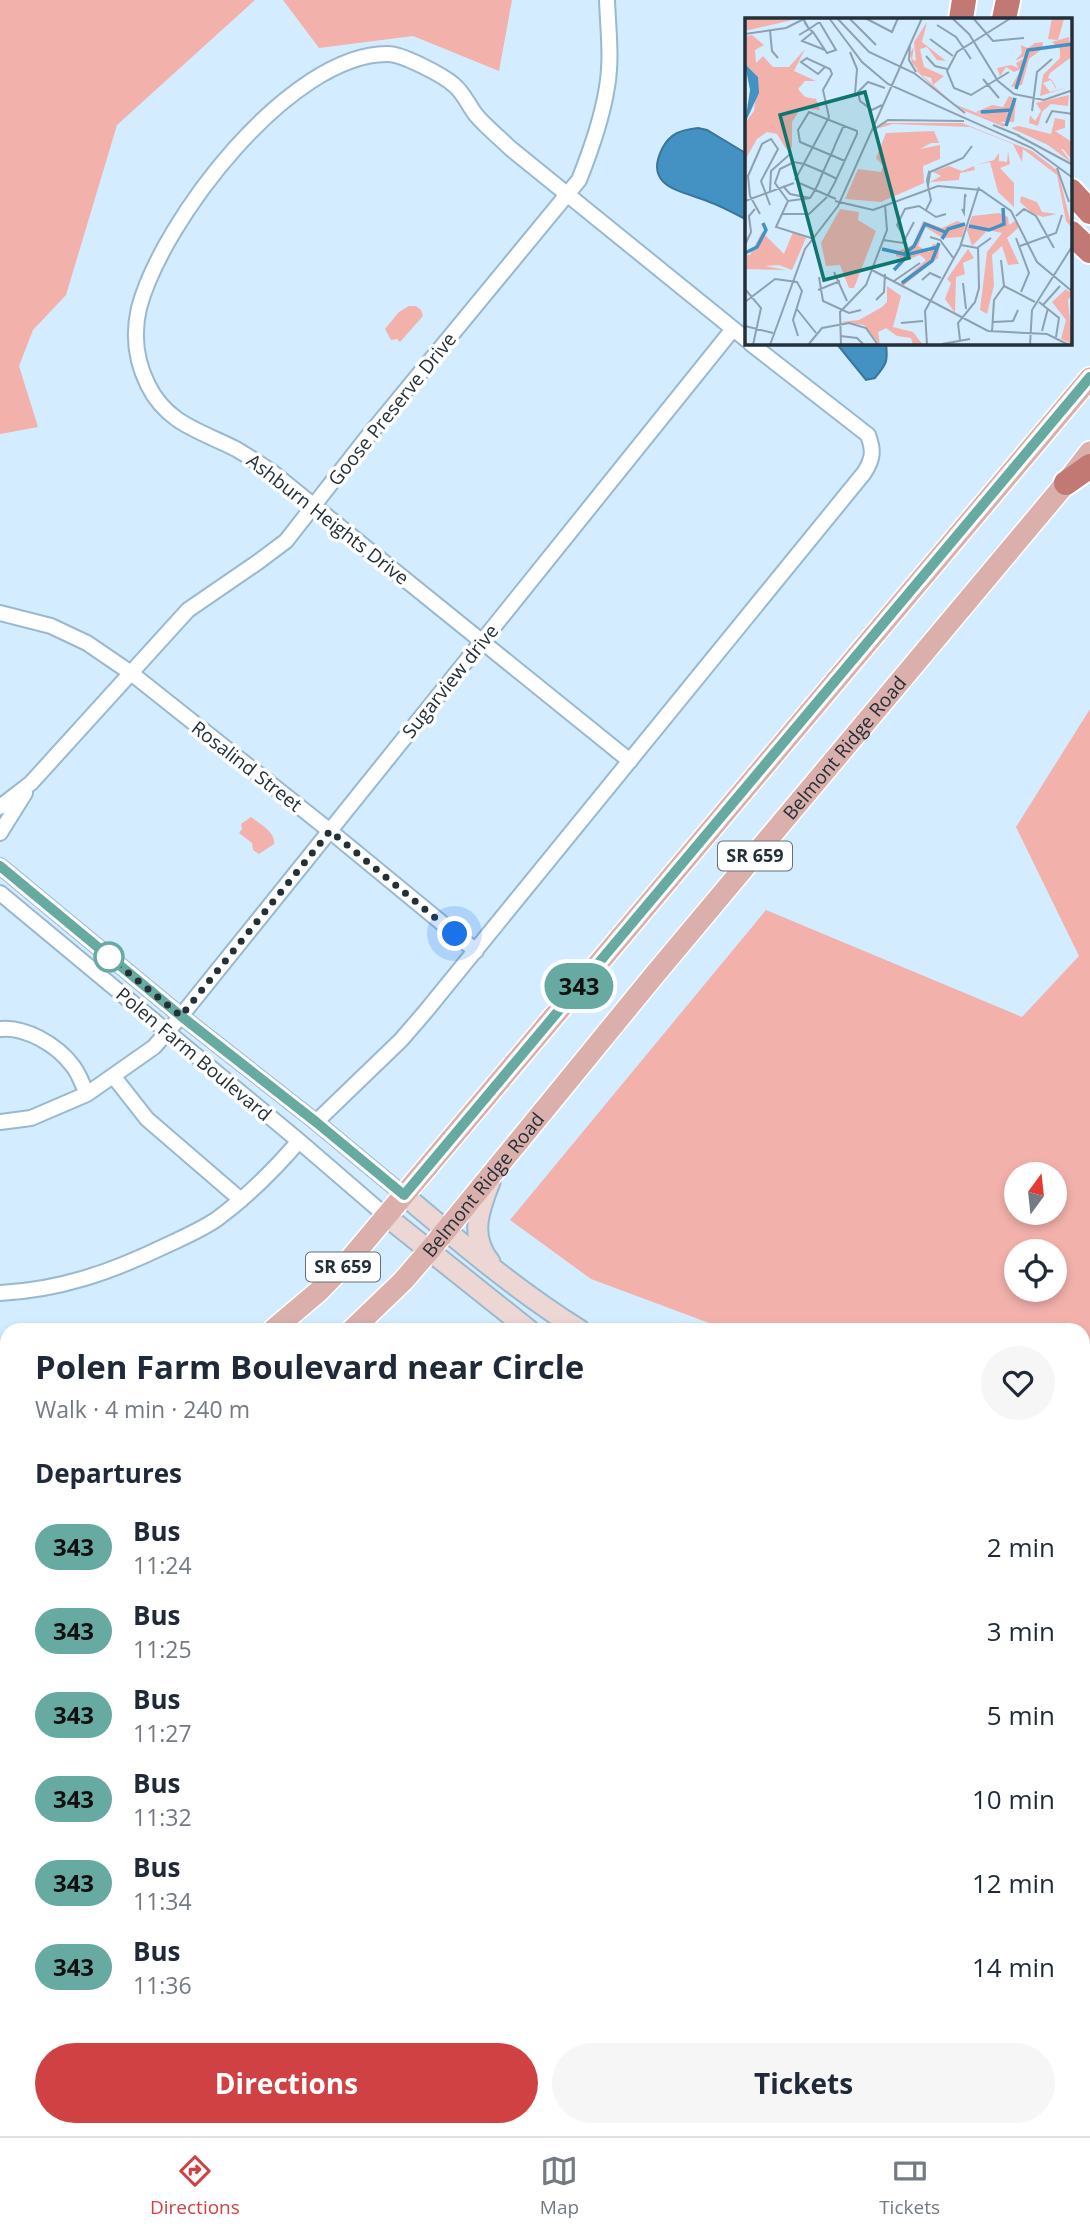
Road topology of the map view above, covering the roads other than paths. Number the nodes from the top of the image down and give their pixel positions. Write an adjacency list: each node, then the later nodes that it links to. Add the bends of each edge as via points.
1 (607, 0): 7 (street, Goose Preserve Drive, via 607,86 595,140 579,180)
2 (964, 0): 4 (highway)
3 (1008, 0): 5 (highway)
4 (961, 18)
5 (1004, 18)
6 (1072, 192): 8 (highway)
7 (567, 195): 11 (street, Ashburn Heights Drive); 18 (street, Goose Preserve Drive); 18 (street, Ashburn Heights Drive, via 478,117 456,86 390,53 353,59 313,79 265,117 209,178 166,244 144,292 135,340 142,370 154,396 186,427 236,449)
8 (1090, 212)
9 (1072, 234): 10 (highway)
10 (1090, 251)
11 (733, 329): 12 (street, Ashburn Heights Drive); 20 (street, Sugarview drive)
12 (745, 339)
13 (753, 345): 22 (street, Ashburn Heights Drive, via 868,435 871,461)
14 (1090, 377): 39 (main road, SR 659)
15 (1090, 452): 17 (main road, Belmont Ridge Road / SR 659)
16 (1090, 466): 17 (highway)
17 (1066, 483): 38 (main road, Belmont Ridge Road / SR 659)
18 (314, 505): 20 (street, Ashburn Heights Drive); 21 (street, Goose Preserve Drive, via 285,541 188,610)
19 (0, 613): 21 (street, Rosalind Street, via 51,626 87,643)
20 (483, 640): 22 (street, Ashburn Heights Drive); 25 (street, Sugarview drive)
21 (131, 673): 23 (street, Goose Preserve Drive); 25 (street, Rosalind Street)
22 (630, 761): 29 (street, Ashburn Heights Drive)
23 (31, 783): 24 (street); 26 (street)
24 (0, 807)
25 (330, 831): 29 (street, Rosalind Street); 30 (street, Sugarview drive)
26 (0, 833)
27 (0, 866): 30 (street, Polen Farm Boulevard)
28 (0, 893): 32 (street, Polen Farm Boulevard)
29 (476, 951): 36 (street, Ashburn Heights Drive, via 401,1040)
30 (181, 1016): 32 (street, Sugarview drive); 36 (street, Polen Farm Boulevard)
31 (0, 1029): 34 (street, via 23,1031 61,1054 72,1064)
32 (166, 1032): 33 (street); 37 (street, Polen Farm Boulevard)
33 (114, 1077): 34 (street); 40 (street, via 147,1119)
34 (86, 1094): 35 (street, via 31,1118)
35 (0, 1122)
36 (316, 1122): 39 (street, Polen Farm Boulevard)
37 (299, 1141): 40 (street); 41 (street, Polen Farm Boulevard)
38 (493, 1174): 42 (main road, Belmont Ridge Road / SR 659); 44 (main road, via 476,1229 483,1253)
39 (404, 1195): 41 (main road, SR 659); 42 (main road)
40 (241, 1200): 45 (street, via 185,1237 107,1273)
41 (386, 1216): 43 (main road); 46 (main road, SR 659, via 351,1258)
42 (446, 1231): 43 (main road, Belmont Ridge Road / SR 659); 44 (main road)
43 (429, 1251): 47 (main road, Belmont Ridge Road / SR 659); 48 (main road)
44 (499, 1274): 49 (main road)
45 (0, 1293)
46 (281, 1323)
47 (359, 1323)
48 (520, 1323)
49 (569, 1323)

